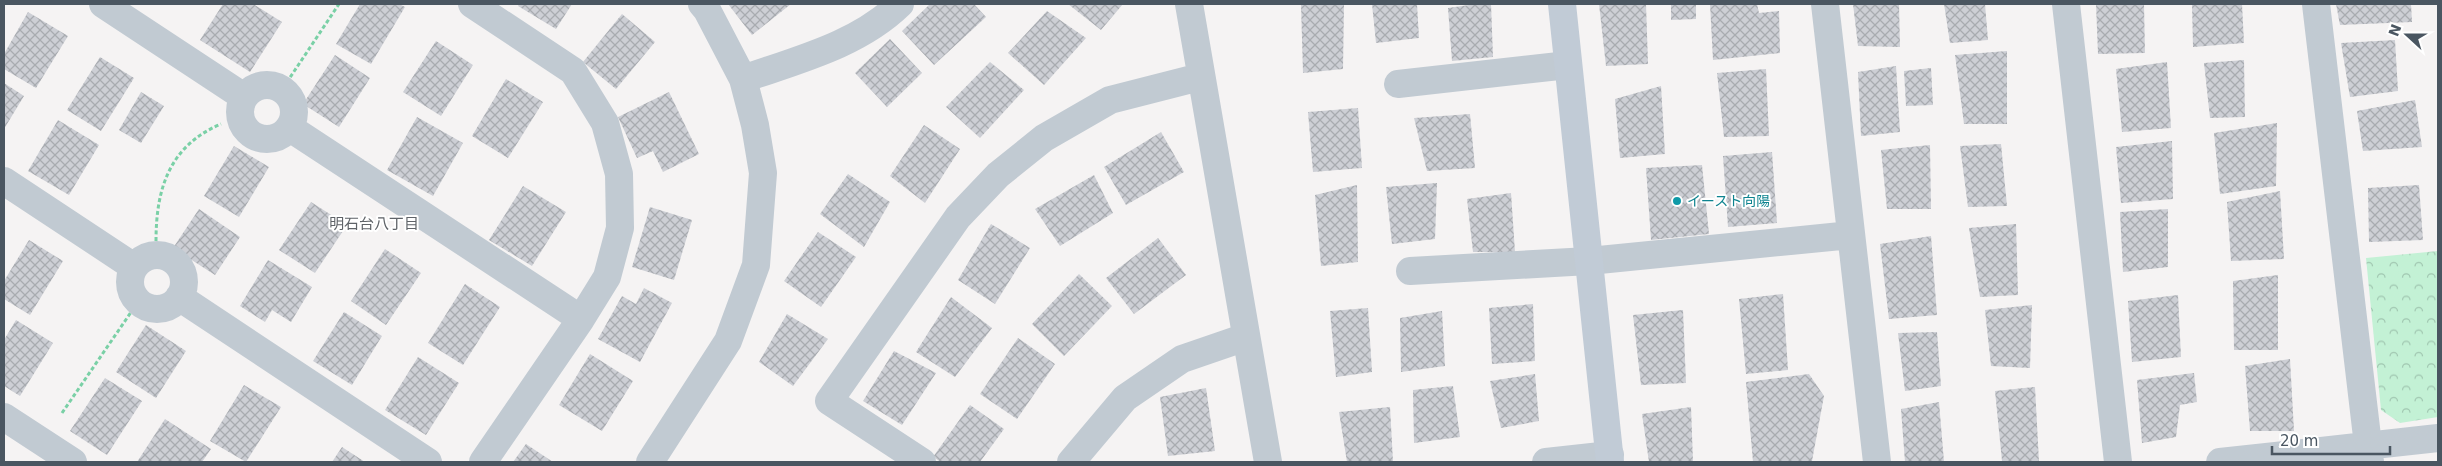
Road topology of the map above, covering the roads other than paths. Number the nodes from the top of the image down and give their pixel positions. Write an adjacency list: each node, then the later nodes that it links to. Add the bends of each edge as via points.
1 (103, 4): 14 (street)
2 (472, 4): 22 (street, via 573,71 605,123 618,174 620,228 607,277)
3 (702, 4): 12 (street)
4 (900, 4): 12 (street, via 887,16 831,48)
5 (1189, 4): 11 (street)
6 (1562, 4): 10 (street)
7 (1825, 4): 17 (street)
8 (2066, 4): 37 (street)
9 (2316, 4): 26 (street)
10 (1568, 64): 13 (street); 19 (street)
11 (1200, 77): 23 (street); 32 (street, via 1110,100 1044,138 998,175 958,217 829,401)
12 (743, 79): 31 (street, via 763,173 756,264 728,342)
13 (1398, 84)
14 (242, 106): 15 (street, via 248,132 256,137 275,138); 15 (street, via 257,86 283,88 295,111)
15 (290, 128): 22 (street)
16 (4, 181): 18 (street)
17 (1851, 234): 19 (street); 36 (street)
18 (145, 261): 21 (street, via 164,255 179,265 184,281); 21 (street, via 130,286 138,302 155,310)
19 (1590, 261): 20 (street); 27 (street)
20 (1410, 271)
21 (179, 298): 29 (street)
22 (581, 319): 30 (street)
23 (1246, 337): 33 (street, via 1182,359 1125,398); 34 (street)
24 (4, 417): 28 (street)
25 (2438, 438): 26 (street)
26 (2370, 454): 38 (street)
27 (1610, 459): 35 (street)
28 (73, 462)
29 (428, 462)
30 (483, 462)
31 (650, 462)
32 (922, 462)
33 (1071, 462)
34 (1268, 462)
35 (1546, 462)
36 (1877, 462)
37 (2118, 462)
38 (2220, 462)

